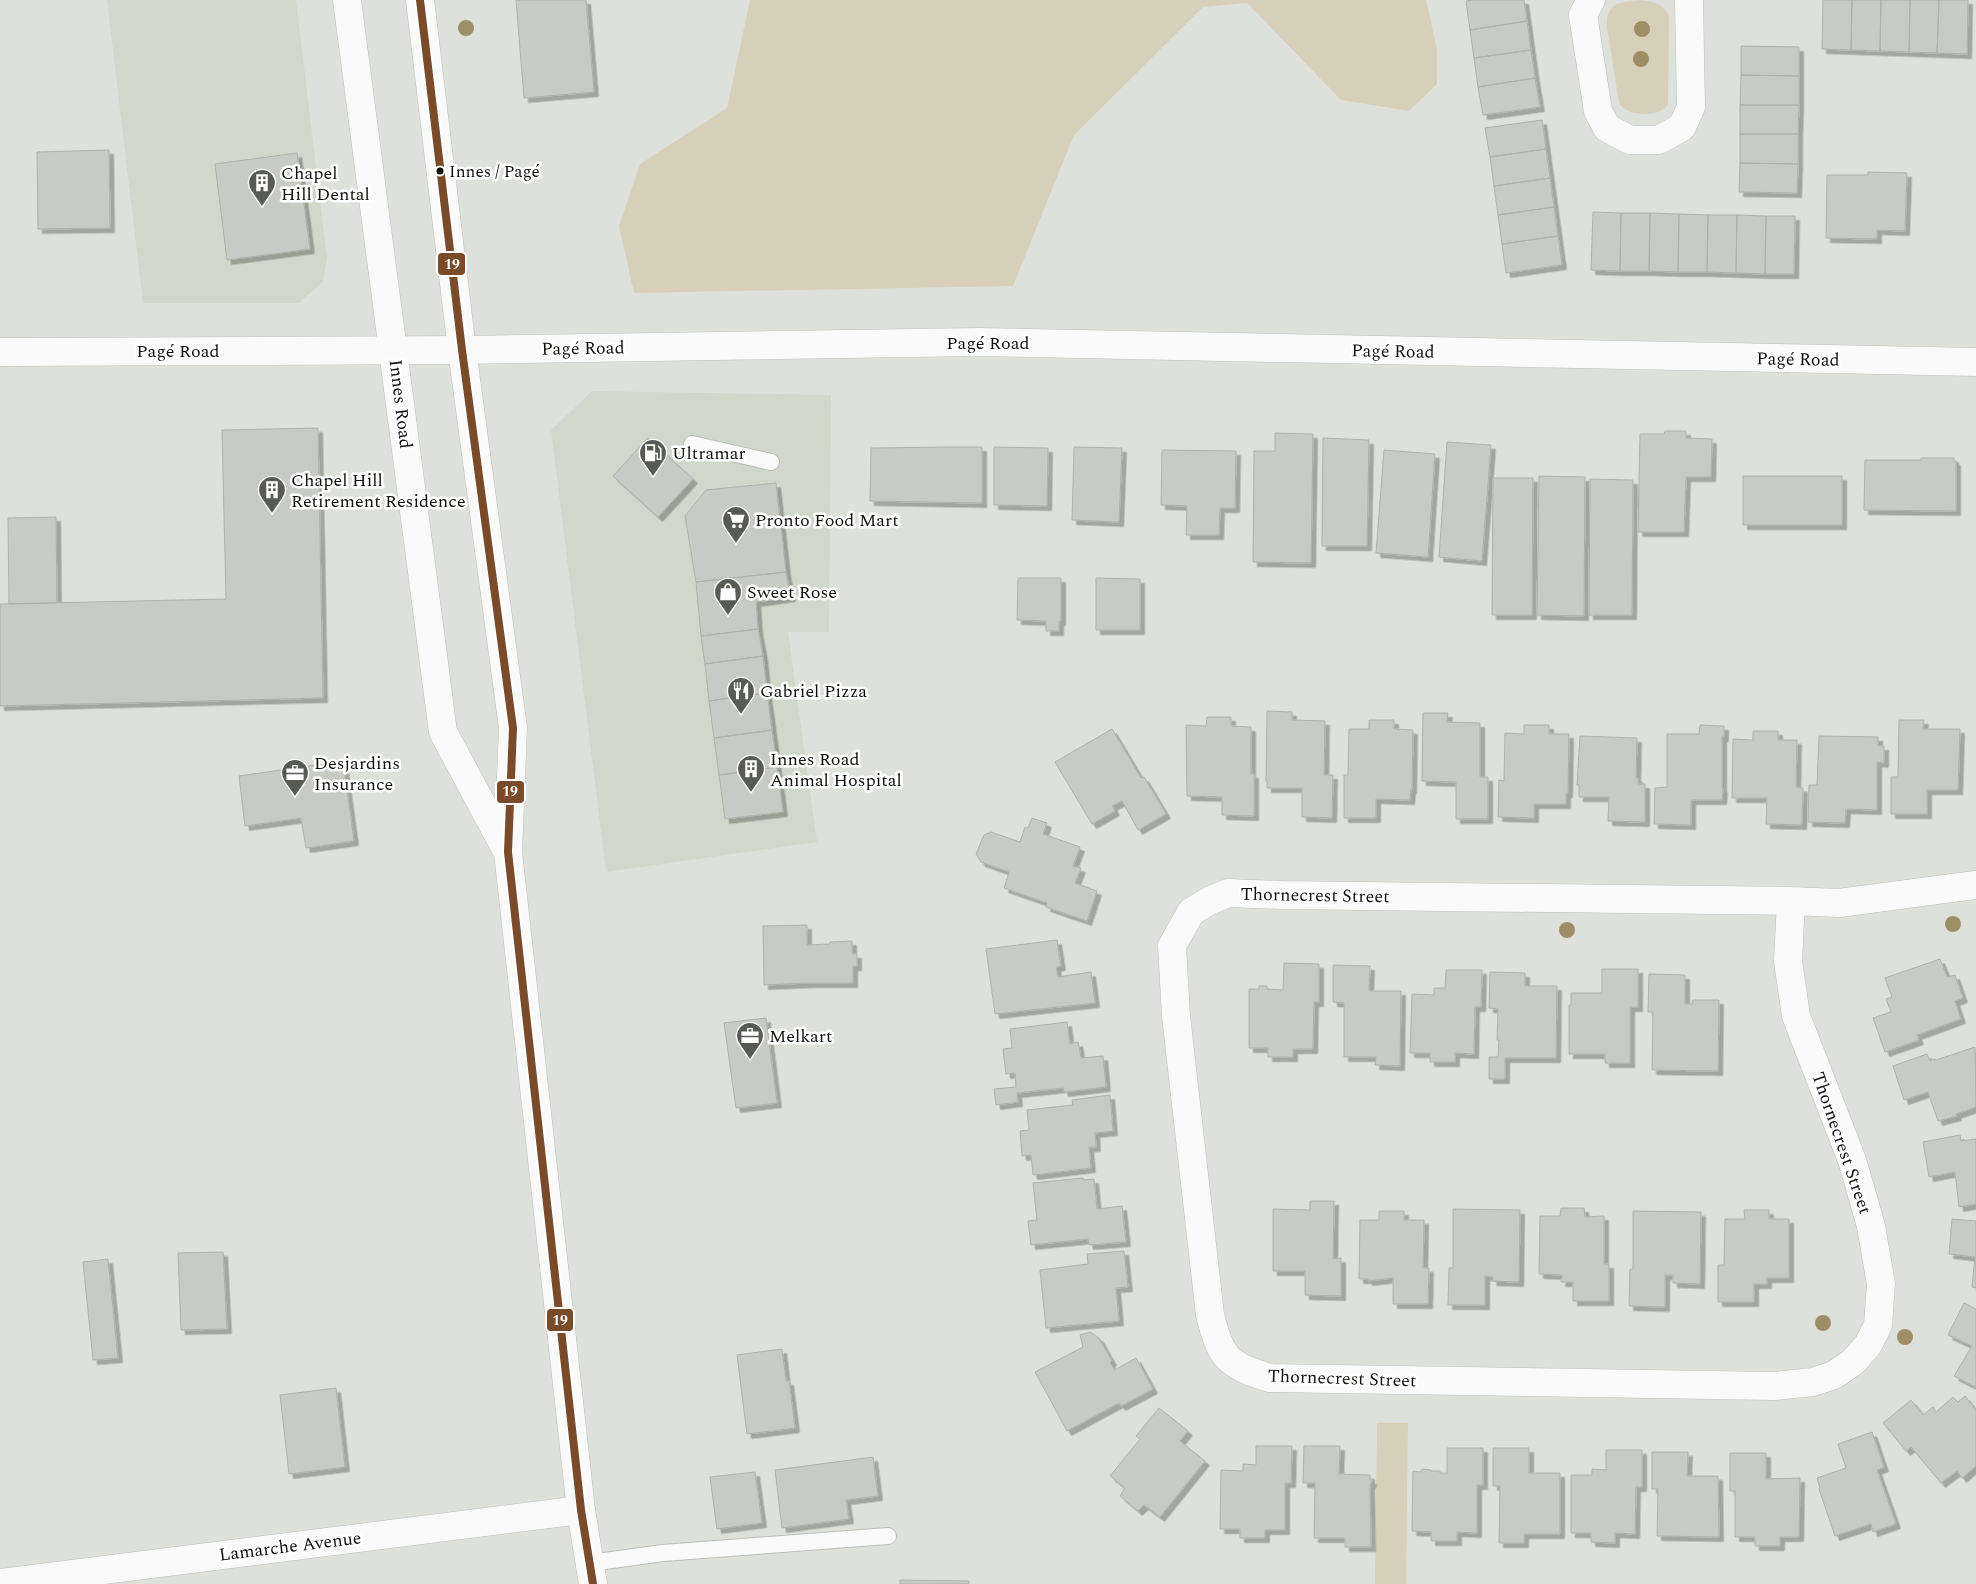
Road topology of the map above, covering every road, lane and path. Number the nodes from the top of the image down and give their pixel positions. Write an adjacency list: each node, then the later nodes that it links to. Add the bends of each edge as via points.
1 (347, 0): 5 (street, Innes Road)
2 (420, 0): 6 (street, Innes Road)
3 (1591, 0): 4 (street, via 1583,15 1598,112 1606,128 1630,140 1659,140 1682,127 1691,108)
4 (1689, 0)
5 (394, 350): 6 (street, Pagé Road); 7 (street, Pagé Road); 11 (street, Innes Road, via 444,732)
6 (462, 350): 8 (street, Pagé Road, via 979,342); 11 (street, Innes Road, via 513,728)
7 (0, 352)
8 (1976, 362)
9 (692, 444): 10 (lane)
10 (771, 462)
11 (508, 852): 14 (street, Innes Road)
12 (1976, 885): 13 (street, Thornecrest Street, via 1839,903)
13 (1791, 901): 13 (street, Thornecrest Street, via 1228,893 1191,912 1172,946 1176,1016 1210,1315 1216,1338 1227,1359 1248,1372 1270,1378 1774,1386 1814,1382 1834,1375 1853,1362 1868,1345 1878,1325 1882,1284 1871,1226 1852,1160 1796,1016 1788,961)
14 (581, 1510): 16 (street, Innes Road); 17 (street, Lamarche Avenue)
15 (888, 1536): 16 (lane, via 662,1553)
16 (592, 1574)
17 (0, 1582)

